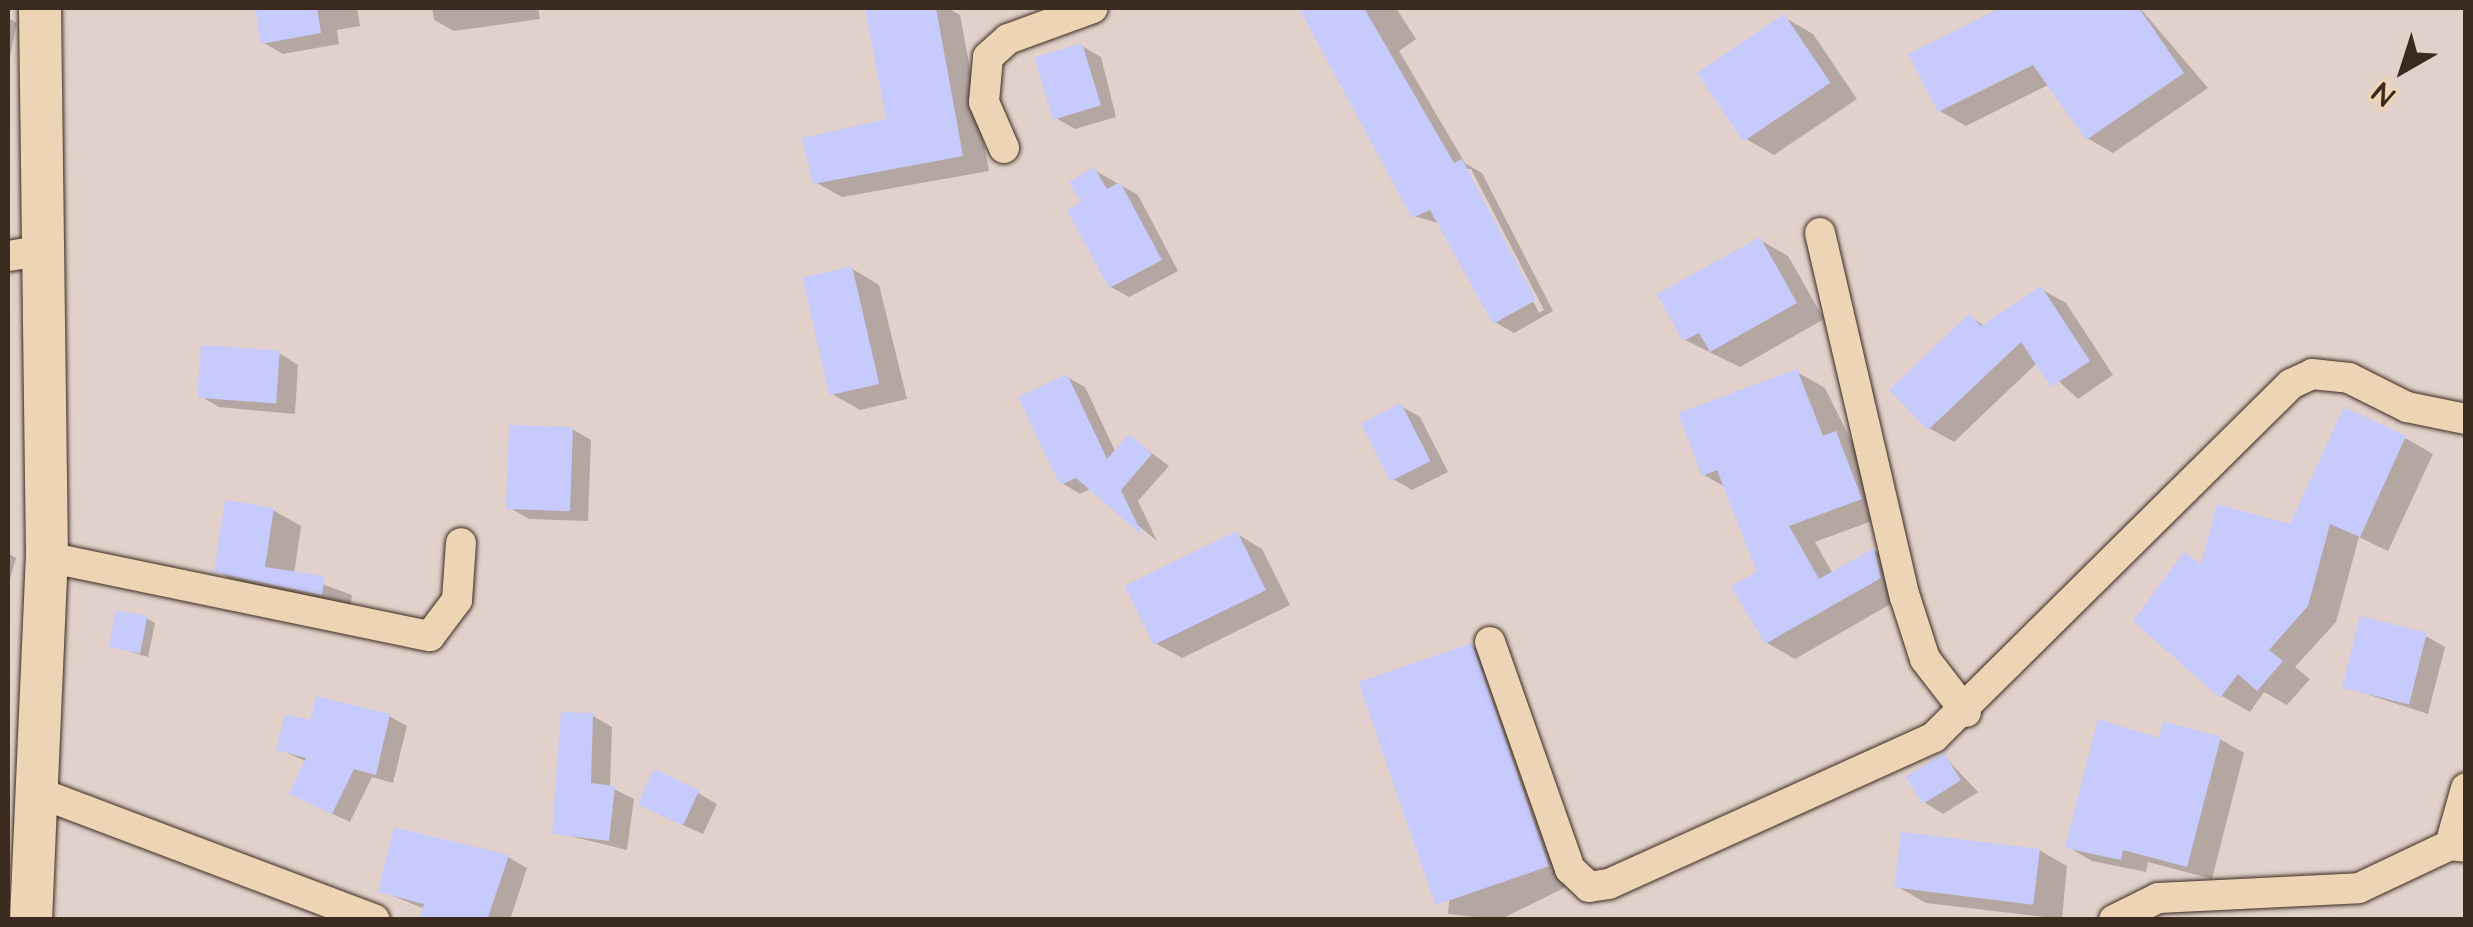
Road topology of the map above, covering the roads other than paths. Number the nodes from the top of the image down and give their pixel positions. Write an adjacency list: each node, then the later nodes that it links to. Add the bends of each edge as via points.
1 (40, 8): 5 (street)
2 (1093, 8): 3 (street, via 1008,39 988,57 984,102)
3 (1004, 148)
4 (1820, 233): 10 (street, via 1904,596 1925,659)
5 (24, 253): 8 (street)
6 (2466, 420): 10 (street, via 2407,407 2350,378 2312,374 2291,384)
7 (461, 543): 8 (street, via 457,600 430,636)
8 (47, 557): 12 (street)
9 (1490, 642): 10 (street, via 1570,870 1589,887 1899,757)
10 (1966, 712)
11 (2466, 788): 13 (street)
12 (37, 792): 14 (street); 15 (street)
13 (2458, 846): 16 (street, via 2359,888 2158,898)
14 (32, 920)
15 (375, 920)
16 (2114, 920)

